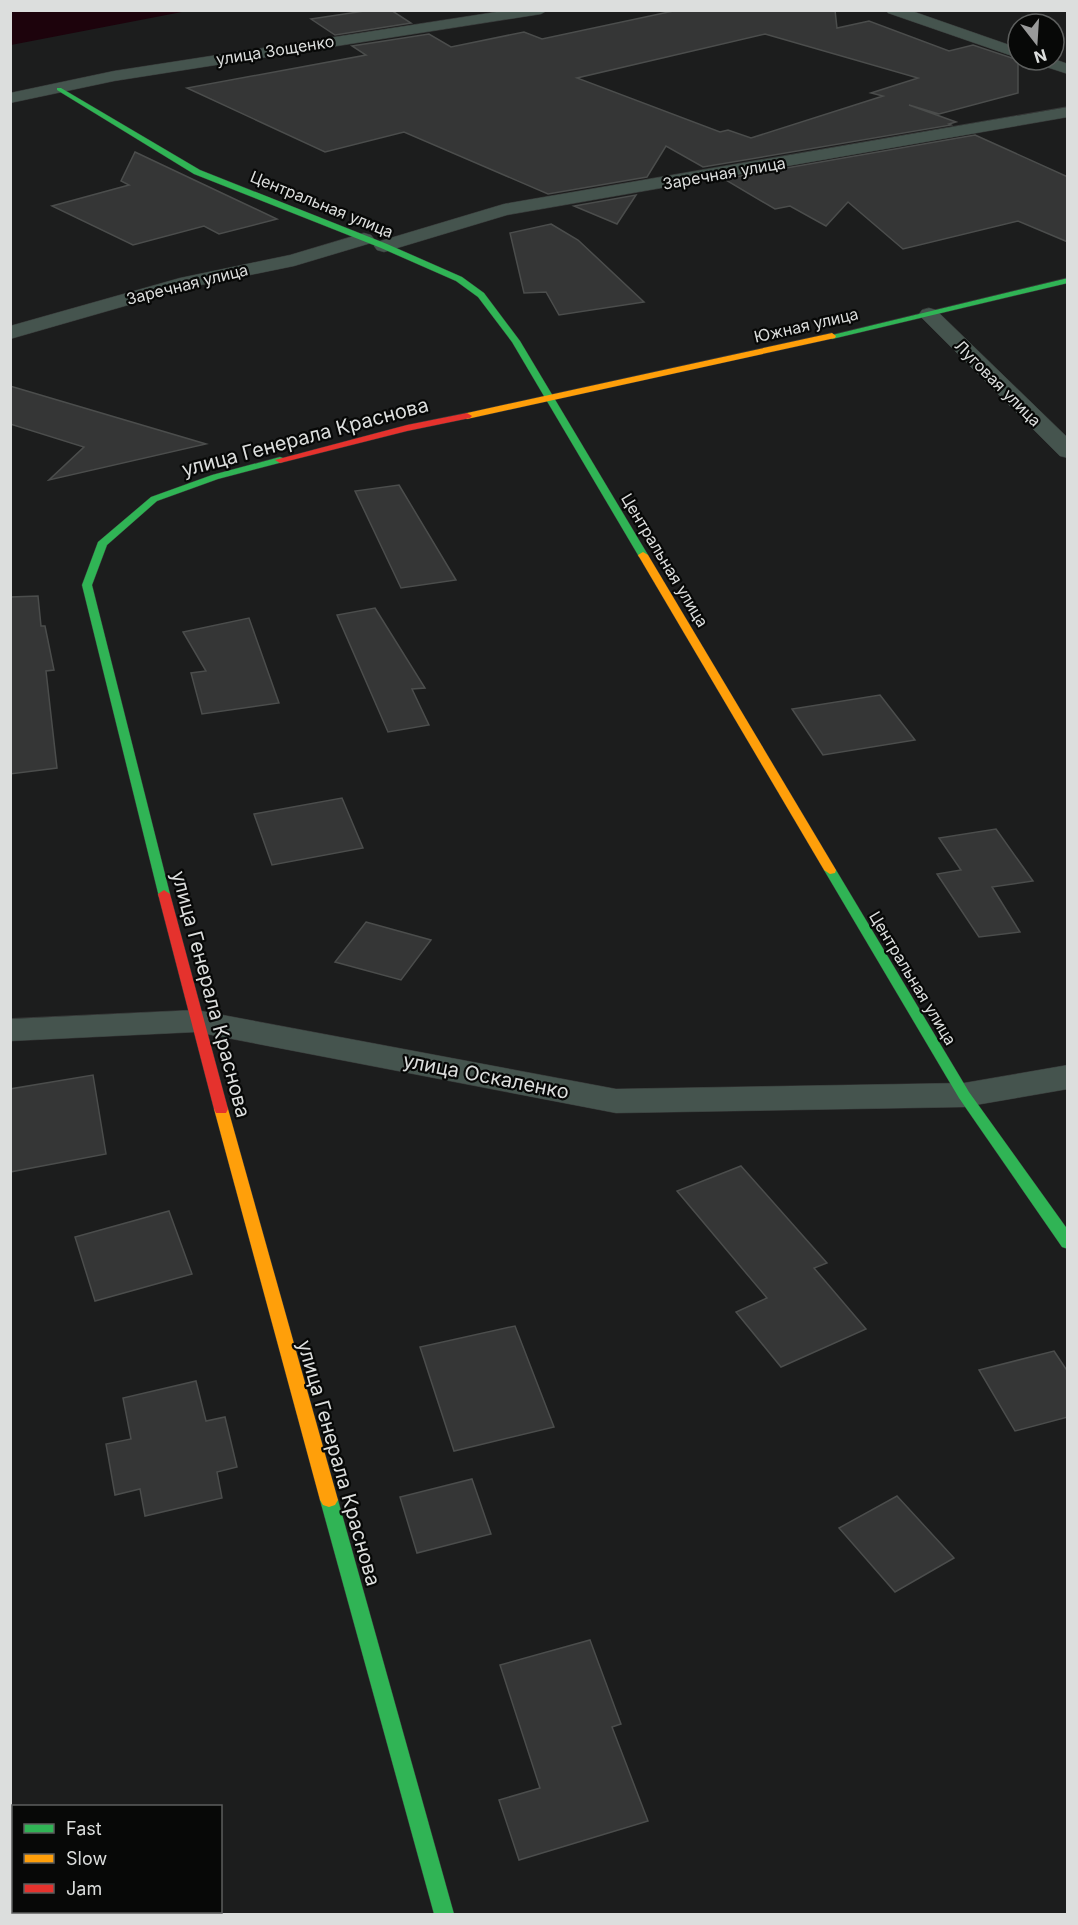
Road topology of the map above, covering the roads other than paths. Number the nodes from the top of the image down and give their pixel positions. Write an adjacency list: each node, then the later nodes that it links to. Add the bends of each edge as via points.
1 (541, 10): 4 (street, улица Зощенко, via 114,76)
2 (893, 10): 3 (street)
3 (1006, 49)
4 (59, 89): 5 (street, улица Зощенко); 7 (street, Центральная улица, via 197,172)
5 (10, 98)
6 (1068, 112): 8 (street, Заречная улица, via 504,210)
7 (364, 240): 8 (street, Центральная улица); 11 (street, Заречная улица, via 294,260 187,282)
8 (384, 246): 12 (street, Центральная улица, via 459,279 481,295 516,341)
9 (1068, 280): 10 (street, Южная улица)
10 (929, 314): 12 (street, Южная улица); 13 (street, Луговая улица)
11 (10, 333)
12 (550, 399): 14 (street, улица Генерала Краснова, via 407,428 216,477 154,499 102,544 87,585); 17 (street, Центральная улица)
13 (1068, 451)
14 (196, 1021): 15 (street, улица Оскаленко); 17 (street, улица Оскаленко, via 616,1101); 19 (street, улица Генерала Краснова)
15 (10, 1030)
16 (1068, 1077): 17 (street, улица Оскаленко)
17 (964, 1095): 18 (street, Центральная улица)
18 (1068, 1243)
19 (444, 1914)

